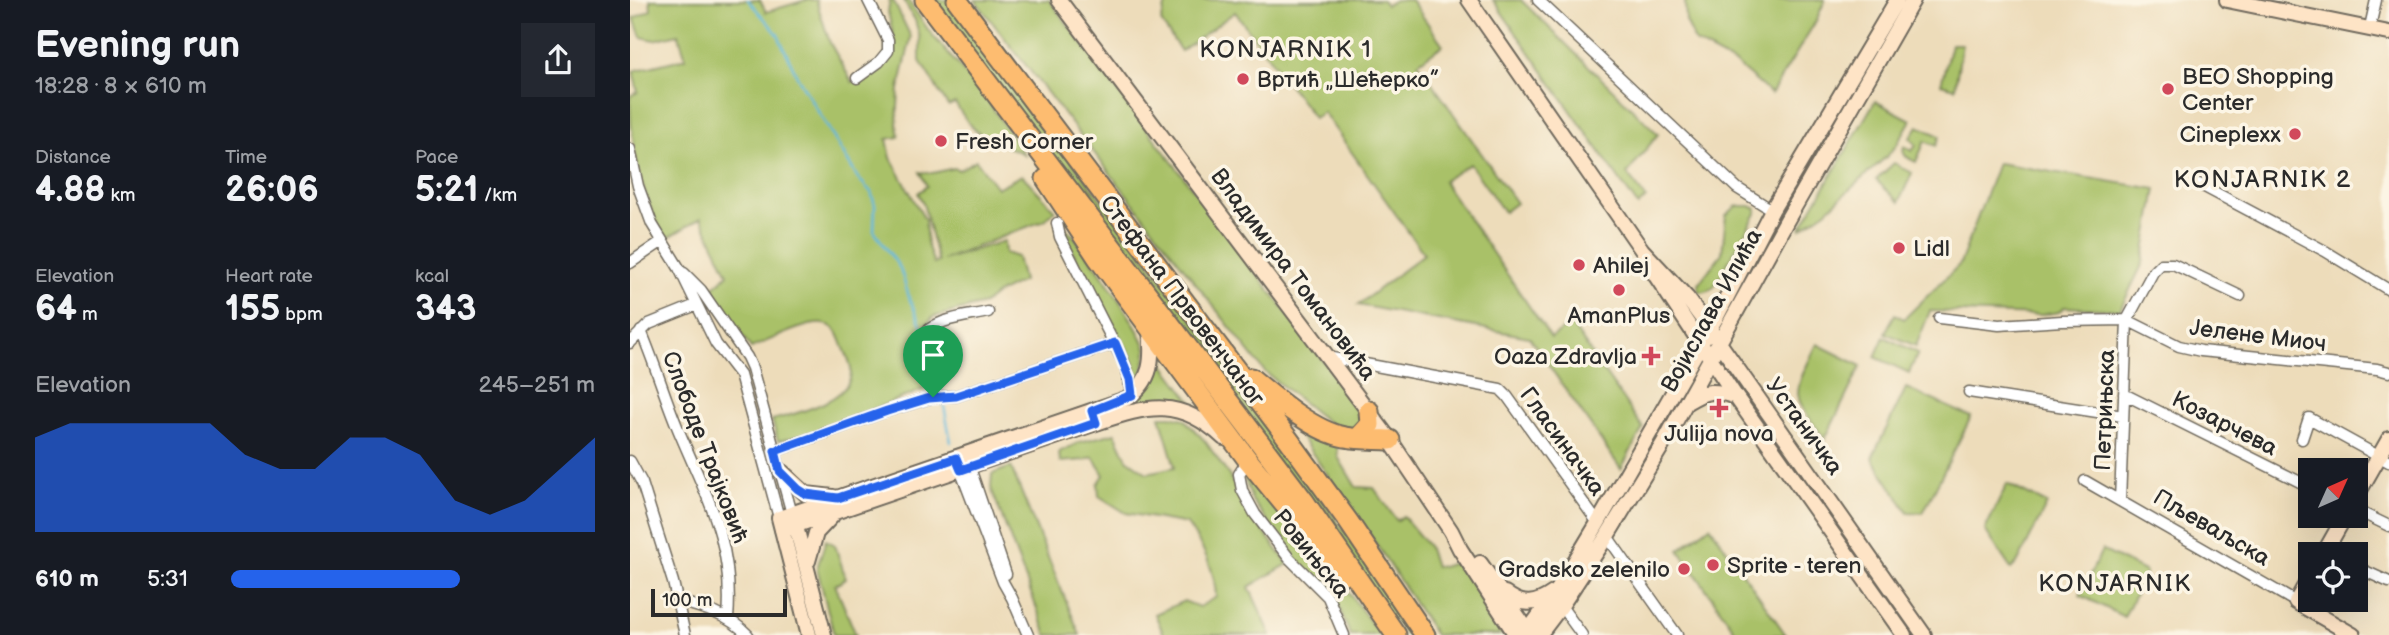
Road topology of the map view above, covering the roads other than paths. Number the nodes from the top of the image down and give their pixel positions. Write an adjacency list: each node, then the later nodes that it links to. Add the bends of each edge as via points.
1 (868, 0): 13 (street, via 888,40 888,51)
2 (925, 0): 14 (highway, Стефана Првовенчаног)
3 (957, 0): 40 (highway, Стефана Првовенчаног)
4 (1059, 0): 38 (main road, Владимира Томановића)
5 (1469, 0): 20 (main road, Устаничка)
6 (1538, 0): 17 (street, via 1748,197)
7 (1897, 0): 17 (main road, Војислава Илића)
8 (1913, 0): 36 (main road, Војислава Илића)
9 (2227, 0): 11 (main road)
10 (2376, 0): 11 (street)
11 (2370, 27): 12 (main road)
12 (2389, 33)
13 (857, 78)
14 (1018, 124): 31 (highway, via 1052,189); 82 (highway, Стефана Првовенчаног, via 1304,501)
15 (630, 153): 19 (street)
16 (2199, 184): 23 (street)
17 (1772, 210): 24 (main road, Војислава Илића)
18 (1057, 223): 35 (street)
19 (661, 242): 21 (street); 22 (street)
20 (1642, 250): 26 (main road, Устаничка); 37 (main road, Устаничка)
21 (630, 263)
22 (679, 268): 27 (street); 55 (street, via 701,290 747,357)
23 (2389, 290)
24 (1730, 293): 26 (main road, via 1708,306); 32 (main road, Војислава Илића)
25 (2240, 296): 30 (street, via 2173,264 2161,264 2152,272)
26 (1687, 298): 32 (main road, Устаничка)
27 (696, 305): 33 (street); 67 (street, via 716,344 740,375)
28 (988, 312): 45 (street, via 939,324 921,338)
29 (1939, 318): 30 (street, via 1999,325)
30 (2127, 320): 41 (street, Јелене Миоч, via 2179,346 2201,351); 43 (street, Петрињска)
31 (1150, 328): 44 (main road, via 1151,368); 57 (highway)
32 (1709, 330): 36 (main road, Устаничка); 37 (main road, Војислава Илића)
33 (641, 331): 34 (street); 81 (street, Слободе Трајковић, via 720,529 729,571)
34 (630, 343)
35 (1115, 343): 44 (street); 45 (street, via 956,396)
36 (1718, 343): 39 (main road, Војислава Илића); 94 (main road, Устаничка)
37 (1701, 344): 39 (main road, Устаничка); 68 (main road, Војислава Илића)
38 (1327, 356): 48 (main road, Владимира Томановића); 68 (street, Гласиначка, via 1500,389)
39 (1710, 358): 46 (main road, Устаничка); 47 (main road, Војислава Илића)
40 (1231, 362): 51 (highway, via 1312,422 1336,435); 90 (highway, Стефана Првовенчаног, via 1348,520)
41 (2389, 372)
42 (1969, 392): 49 (street)
43 (2124, 394): 49 (street, Петрињска); 62 (street, Козарчева)
44 (1132, 395): 50 (main road)
45 (933, 397): 55 (street)
46 (1736, 397): 47 (main road, via 1707,391); 93 (main road, Устаничка)
47 (1687, 402): 71 (main road, Војислава Илића)
48 (1369, 411): 51 (highway, via 1368,429); 54 (main road, Владимира Томановића)
49 (2123, 416): 64 (street, Петрињска)
50 (1094, 417): 57 (main road, via 1147,408 1183,411 1212,427); 59 (main road)
51 (1358, 438): 54 (highway)
52 (2302, 439): 56 (street, via 2309,418)
53 (2389, 439): 56 (main road)
54 (1390, 440): 70 (main road, Владимира Томановића)
55 (775, 451): 60 (street)
56 (2384, 459): 63 (main road)
57 (1248, 460): 82 (highway); 89 (street, Ровињска, via 1239,474 1247,501 1289,558 1328,597)
58 (630, 461): 78 (street, via 642,483)
59 (963, 462): 65 (main road); 88 (street, via 1003,582)
60 (780, 471): 65 (main road, via 806,494); 67 (street)
61 (2085, 481): 64 (street, Пљеваљска)
62 (2298, 481)
63 (2368, 481)
64 (2120, 501): 79 (street, Пљеваљска)
65 (837, 505): 67 (main road); 72 (main road, via 816,533)
66 (2368, 516): 69 (street)
67 (787, 522): 72 (main road); 86 (main road)
68 (1598, 523): 76 (main road, Војислава Илића)
69 (2389, 526)
70 (1451, 531): 75 (main road, Владимира Томановића, via 1463,540); 83 (main road, Владимира Томановића, via 1460,550)
71 (1607, 536): 80 (main road, Војислава Илића); 92 (street)
72 (807, 566): 87 (main road)
73 (2368, 572): 74 (street)
74 (2389, 582)
75 (1498, 588): 76 (main road, via 1525,604 1537,603); 83 (main road, Владимира Томановића)
76 (1557, 591): 83 (main road, Војислава Илића)
77 (2298, 598): 79 (main road)
78 (678, 601): 81 (street); 84 (street)
79 (2296, 602): 95 (main road, Пљеваљска)
80 (1561, 606): 83 (main road, Војислава Илића); 91 (street)
81 (728, 619): 85 (street)
82 (1392, 630)
83 (1528, 634)
84 (685, 635)
85 (748, 635)
86 (809, 635)
87 (824, 635)
88 (1028, 635)
89 (1344, 635)
90 (1425, 635)
91 (1582, 635)
92 (1677, 635)
93 (1903, 635)
94 (1924, 635)
95 (2353, 635)

